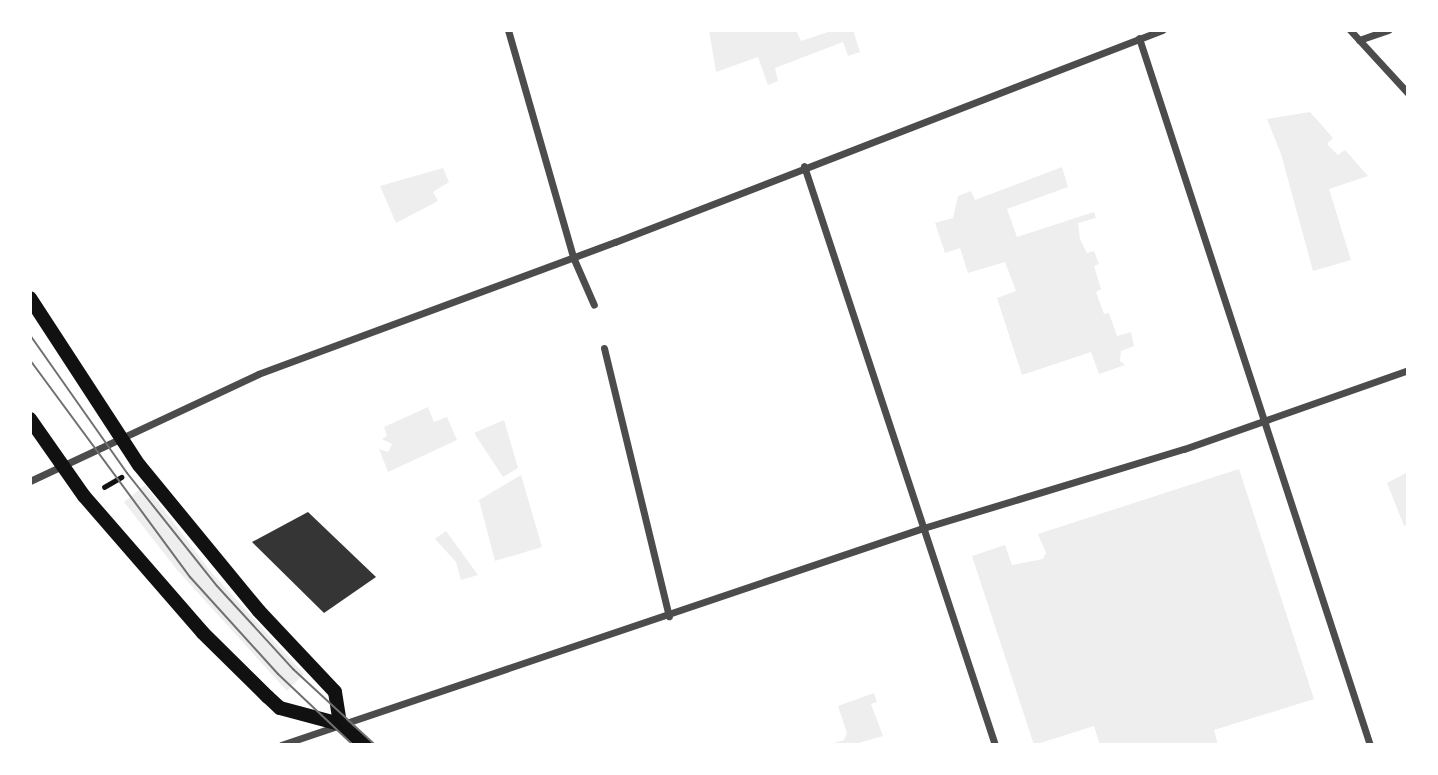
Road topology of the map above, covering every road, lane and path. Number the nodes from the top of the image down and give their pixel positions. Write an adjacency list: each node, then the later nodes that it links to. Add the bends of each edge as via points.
1 (508, 30): 9 (street)
2 (1162, 30): 5 (street)
3 (1350, 30): 6 (street)
4 (1388, 30): 6 (street)
5 (1139, 38): 8 (street); 15 (street, via 1175,136)
6 (1359, 40): 7 (street)
7 (1408, 93)
8 (804, 166): 9 (street); 19 (street)
9 (573, 257): 11 (street); 16 (street, via 258,374)
10 (30, 298): 16 (main road)
11 (594, 305)
12 (604, 348): 20 (street)
13 (1408, 370): 15 (street)
14 (30, 419): 17 (main road)
15 (1261, 422): 19 (street); 25 (street)
16 (121, 437): 17 (street); 21 (main road, via 198,539 335,692)
17 (60, 467): 18 (street); 21 (main road, via 203,633 268,697 280,708)
18 (30, 481)
19 (920, 529): 20 (street); 24 (street)
20 (669, 617): 21 (street)
21 (340, 724): 22 (street); 23 (main road)
22 (281, 745)
23 (365, 745)
24 (995, 745)
25 (1370, 745)

